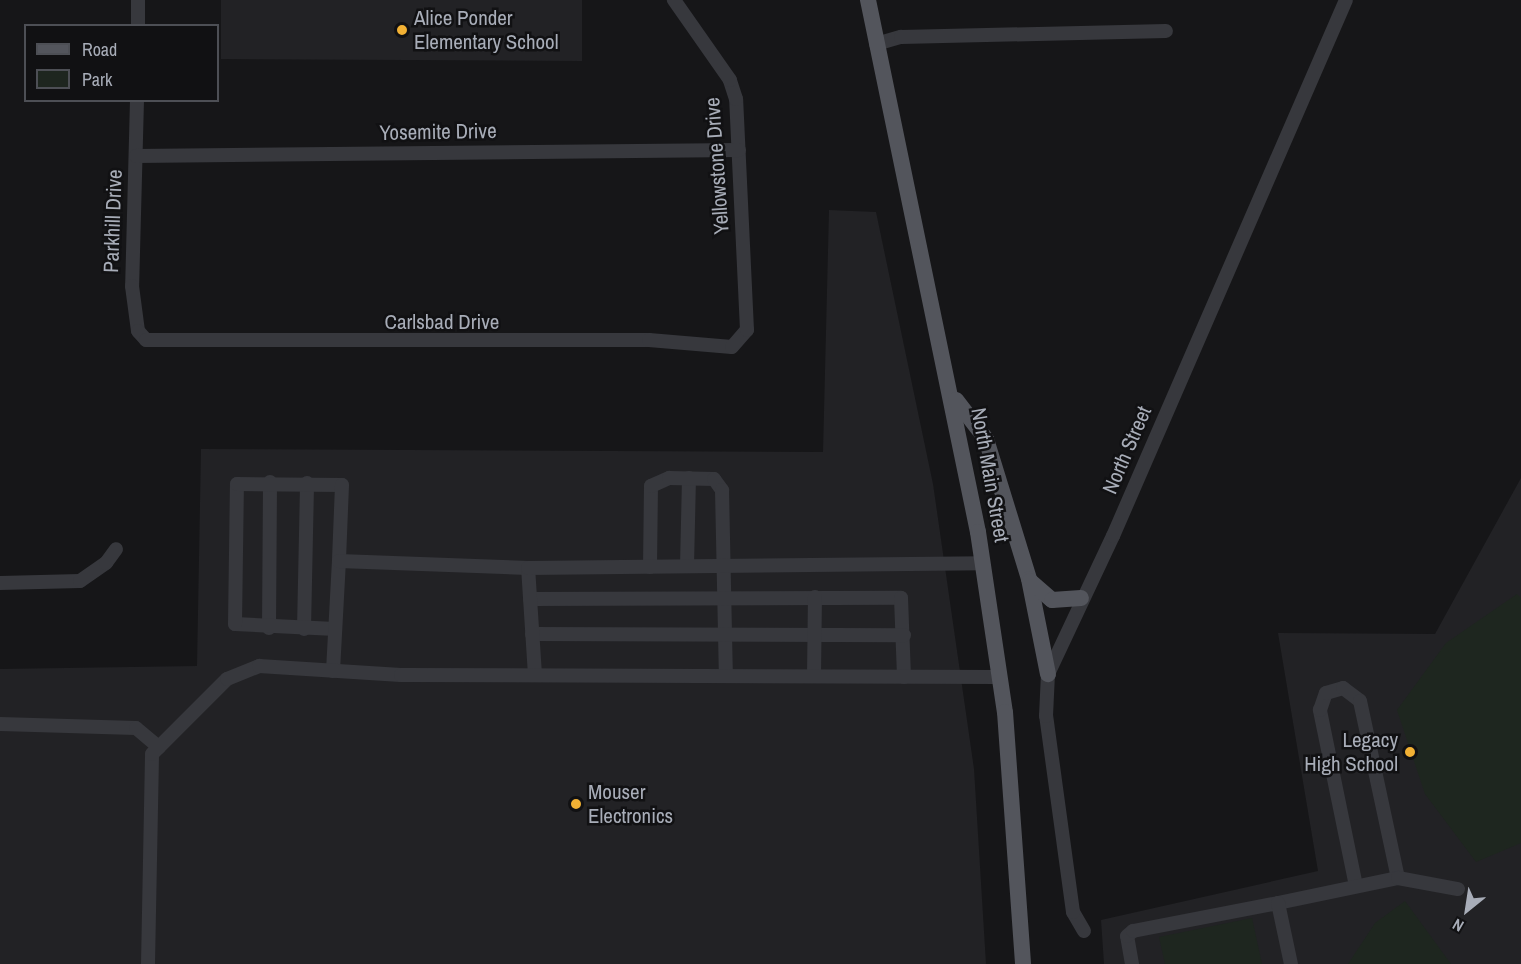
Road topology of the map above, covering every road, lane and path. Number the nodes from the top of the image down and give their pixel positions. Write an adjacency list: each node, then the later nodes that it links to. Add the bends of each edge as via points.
1 (138, 0): 5 (street)
2 (674, 0): 9 (street, Yellowstone Drive, via 730,80)
3 (867, 0): 7 (main road, North Main Street)
4 (1346, 0): 28 (street, North Street, via 1113,536)
5 (138, 24)
6 (1166, 31): 7 (street, via 901,37)
7 (876, 44): 13 (main road, North Main Street)
8 (137, 102): 10 (street, Parkhill Drive)
9 (739, 150): 10 (street, Yosemite Drive); 12 (street, Yellowstone Drive, via 747,330)
10 (136, 156): 11 (street, Parkhill Drive, via 132,286 138,331)
11 (146, 340): 12 (street, Carlsbad Drive)
12 (739, 345)
13 (953, 397): 19 (main road, North Main Street); 24 (main road, via 986,439)
14 (689, 478): 20 (street); 21 (street, via 714,480 722,490); 22 (street, via 651,486)
15 (270, 482): 16 (street); 30 (street); 30 (street, via 248,481 232,492 232,617 235,624)
16 (307, 483): 18 (street, via 342,485); 31 (street)
17 (116, 549): 25 (street, via 106,563 80,581)
18 (339, 561): 23 (street); 32 (street)
19 (982, 562): 21 (street); 43 (main road, North Main Street)
20 (687, 566): 21 (street); 22 (street)
21 (722, 566): 26 (street)
22 (650, 567): 23 (street)
23 (528, 568): 29 (street)
24 (1029, 579): 28 (main road, via 1052,600); 38 (main road)
25 (0, 583)
26 (723, 597): 27 (street); 29 (street); 34 (street)
27 (815, 597): 35 (street); 36 (street, via 901,598)
28 (1081, 598): 38 (street, North Street)
29 (530, 599): 33 (street)
30 (269, 628): 31 (street)
31 (304, 629): 32 (street)
32 (335, 629): 37 (street)
33 (532, 634): 34 (street); 39 (street)
34 (724, 634): 35 (street); 40 (street)
35 (815, 634): 36 (street); 41 (street)
36 (904, 635): 42 (street)
37 (333, 671): 39 (street); 45 (street, via 259,666 227,678)
38 (1048, 674): 50 (street, North Street, via 1046,716 1071,900)
39 (535, 675): 40 (street)
40 (726, 676): 41 (street)
41 (814, 676): 42 (street)
42 (904, 677): 43 (street)
43 (999, 677): 52 (main road, North Main Street)
44 (0, 724): 45 (street, via 136,728)
45 (159, 747): 51 (street, via 152,754)
46 (1398, 878): 47 (street); 47 (street, via 1360,701 1343,688 1326,693 1320,710); 48 (street)
47 (1356, 886): 49 (street)
48 (1458, 889)
49 (1278, 903): 53 (street, via 1133,930 1126,936); 54 (street)
50 (1084, 932)
51 (148, 964)
52 (1023, 964)
53 (1132, 964)
54 (1291, 964)

